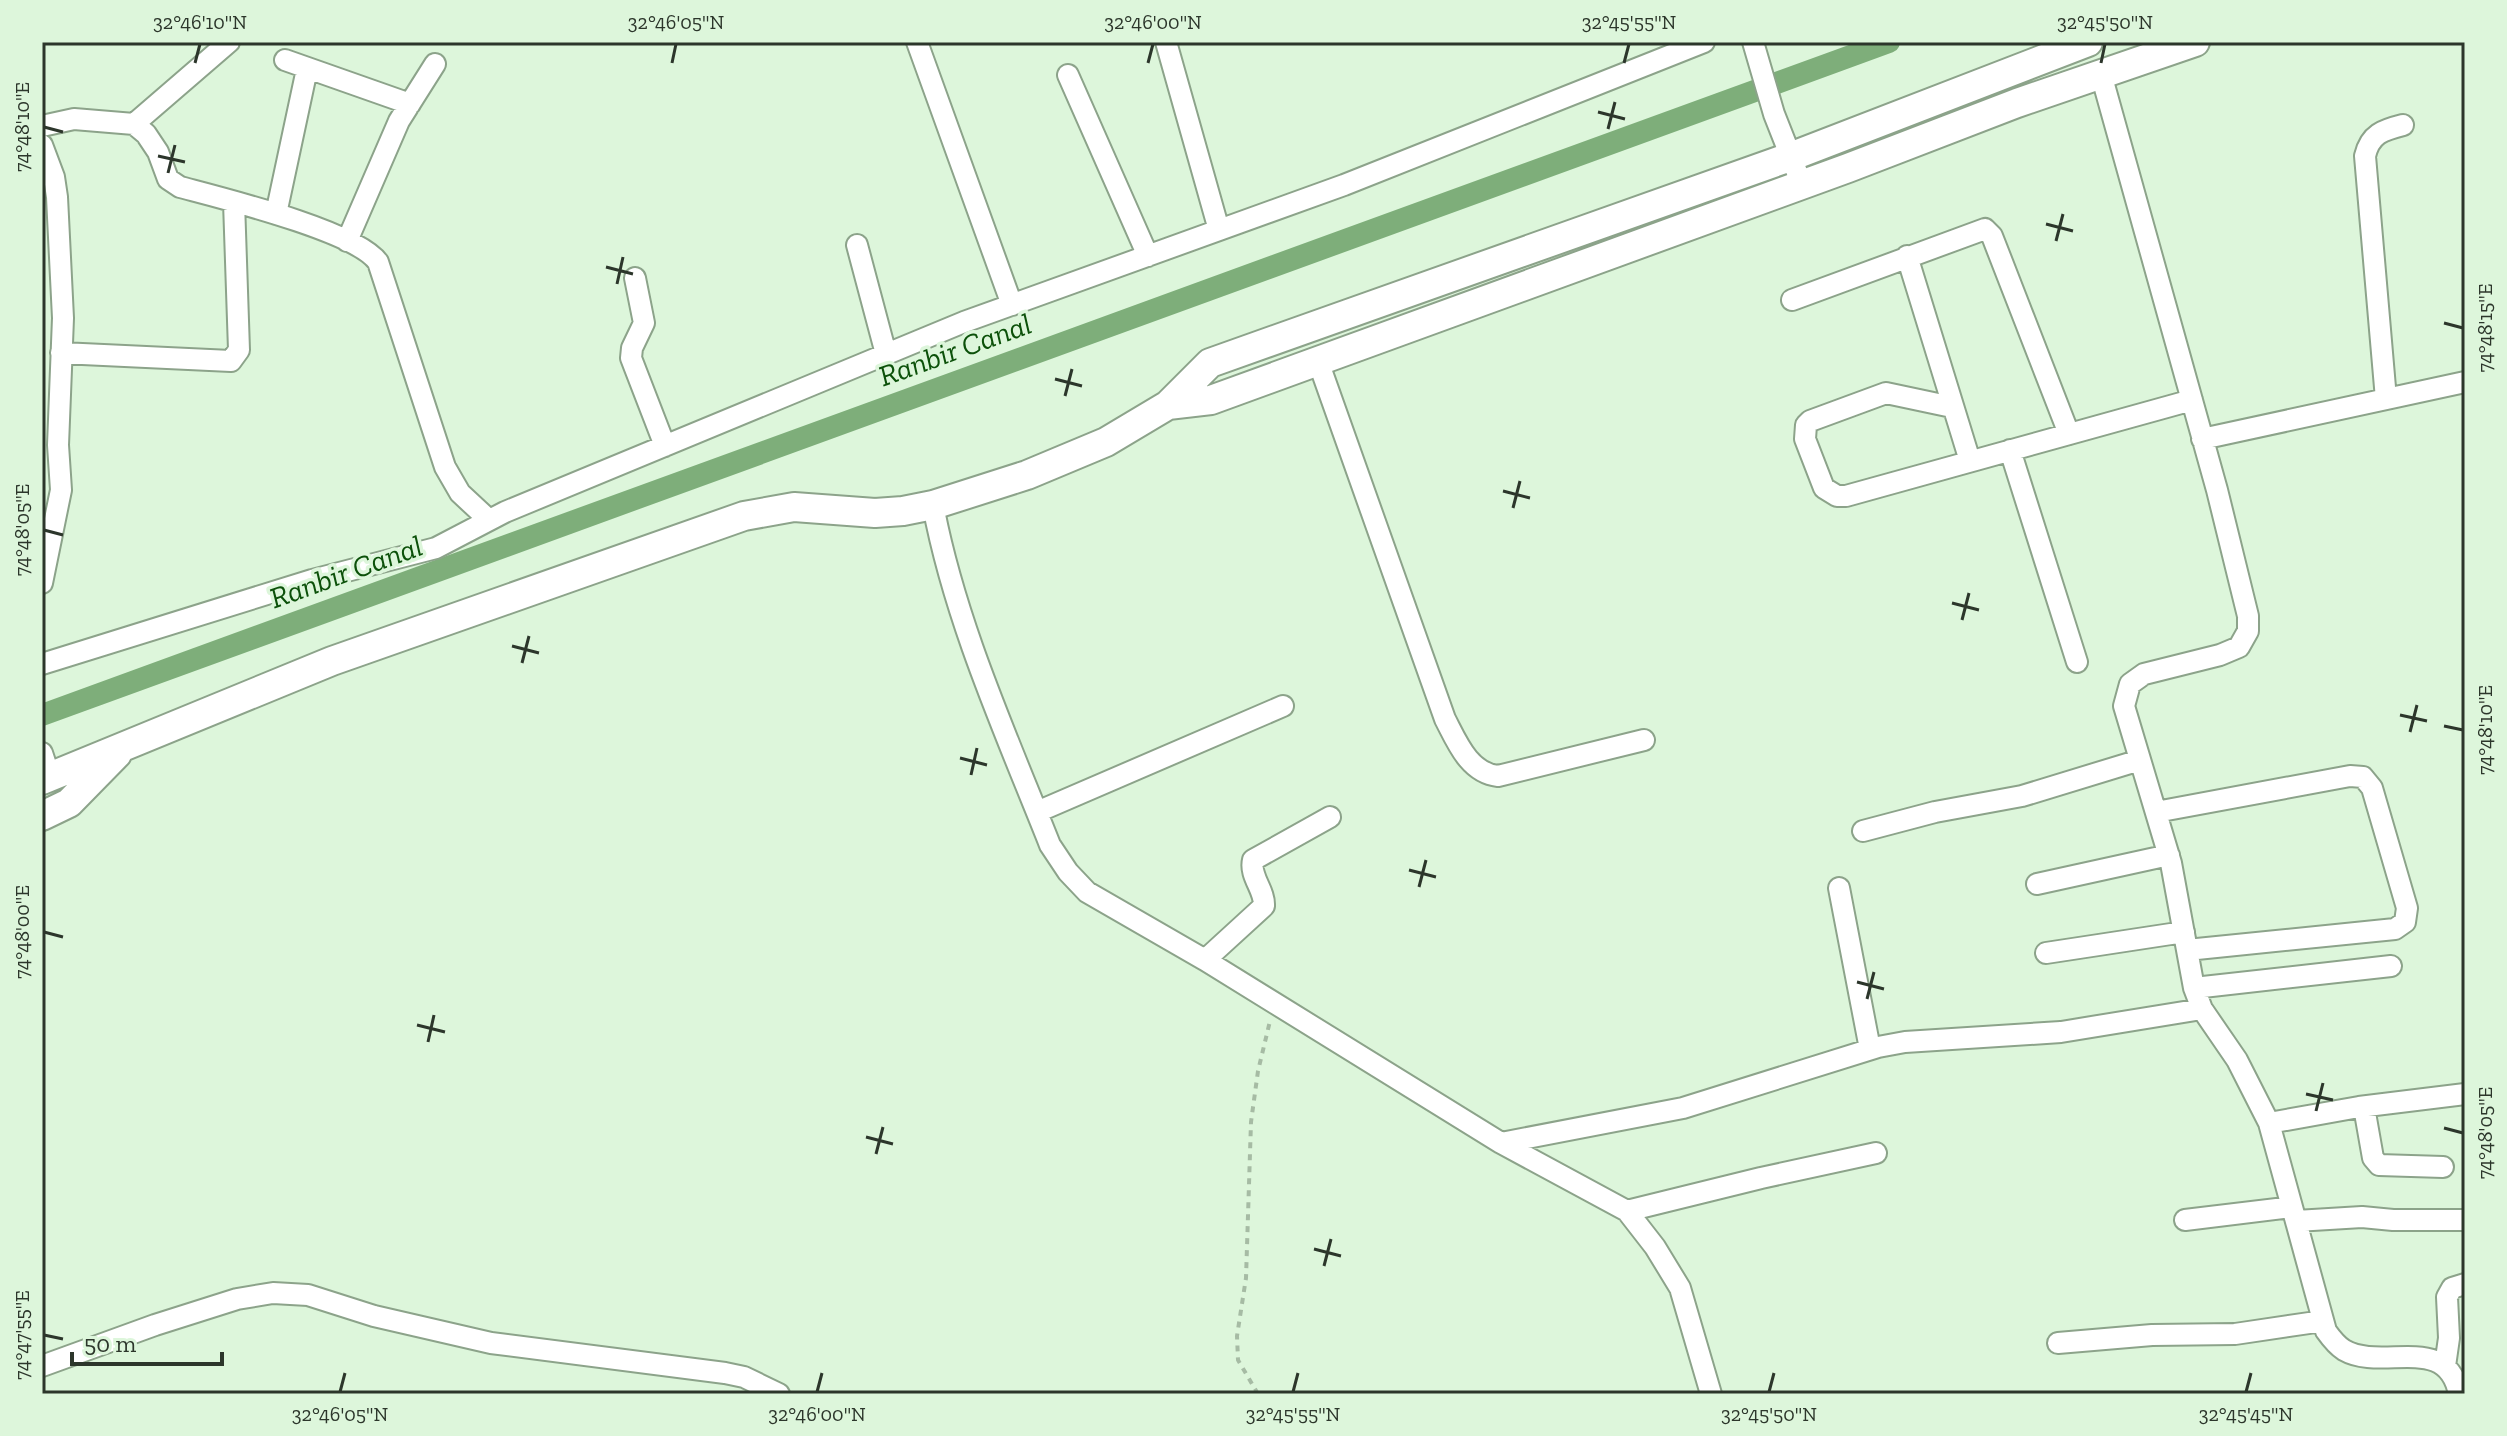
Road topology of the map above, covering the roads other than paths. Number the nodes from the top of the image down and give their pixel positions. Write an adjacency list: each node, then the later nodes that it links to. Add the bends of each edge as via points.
1 (229, 42): 14 (street)
2 (917, 42): 29 (street)
3 (1166, 42): 22 (street)
4 (1704, 42): 22 (street)
5 (1753, 42): 18 (street)
6 (2088, 42): 18 (highway)
7 (2195, 42): 11 (highway)
8 (285, 60): 10 (street)
9 (435, 64): 13 (street)
10 (307, 69): 13 (street); 21 (street)
11 (2101, 74): 19 (highway); 35 (street)
12 (1068, 75): 25 (street)
13 (410, 104): 23 (street)
14 (134, 124): 16 (street, via 74,119); 20 (street, via 146,134 173,183)
15 (2403, 125): 34 (street, via 2381,131 2365,156)
16 (42, 126)
17 (42, 145): 30 (street, via 57,197)
18 (1790, 157): 19 (street); 36 (highway, via 1210,363)
19 (1802, 185): 32 (highway)
20 (234, 202): 21 (street); 30 (street, via 239,350 235,359)
21 (276, 214): 23 (street)
22 (1219, 230): 25 (street)
23 (347, 241): 45 (street, via 378,262 445,467 460,493)
24 (857, 245): 31 (street)
25 (1148, 256): 29 (street)
26 (1907, 256): 28 (street); 37 (street); 38 (street, via 1977,230 1989,231)
27 (635, 278): 41 (street, via 644,323 631,358)
28 (1792, 300)
29 (1012, 305): 31 (street)
30 (61, 353): 40 (street)
31 (886, 354): 41 (street)
32 (1318, 361): 36 (highway, via 1211,400); 50 (street, via 1445,719 1463,753 1478,769 1498,776)
33 (2465, 382): 34 (street)
34 (2386, 399): 39 (street)
35 (2192, 400): 38 (street); 39 (street)
36 (1168, 405): 44 (highway, via 1078,455)
37 (1952, 407): 43 (street); 43 (street, via 1886,393 1815,418 1806,425 1805,439 1824,488 1837,496)
38 (2069, 434): 42 (street)
39 (2202, 439): 52 (street, via 2248,631 2239,647 2144,674 2130,684 2124,706)
40 (50, 444): 46 (street, via 61,490)
41 (665, 446): 45 (street)
42 (2010, 450): 43 (street); 47 (street)
43 (1970, 461)
44 (933, 505): 51 (highway, via 875,513 794,507 744,516 332,661); 54 (street, via 965,624)
45 (489, 520): 48 (street, via 436,548 312,580)
46 (42, 583)
47 (2077, 662)
48 (42, 664)
49 (1283, 706): 54 (street)
50 (1644, 740)
51 (126, 745): 53 (highway); 56 (highway, via 69,803)
52 (2140, 760): 55 (street); 58 (street, via 2022,796)
53 (45, 770)
54 (1037, 812): 64 (street, via 1050,845 1087,892)
55 (2156, 812): 59 (street); 62 (street, via 2363,777 2372,788 2407,908 2405,922 2395,929)
56 (42, 816)
57 (1330, 817): 64 (street, via 1253,860 1251,869 1264,906)
58 (1863, 831)
59 (2169, 855): 60 (street); 62 (street)
60 (2037, 884)
61 (1839, 888): 68 (street)
62 (2185, 941): 63 (street); 66 (street)
63 (2046, 953)
64 (1205, 960): 72 (street)
65 (2391, 966): 66 (street)
66 (2194, 988): 67 (street)
67 (2202, 1009): 68 (street, via 2061,1032); 71 (street, via 2237,1060)
68 (1870, 1049): 72 (street, via 1683,1108)
69 (2465, 1094): 70 (street)
70 (2364, 1107): 71 (street); 74 (street, via 2373,1158 2379,1165)
71 (2269, 1123): 76 (street)
72 (1501, 1143): 75 (street)
73 (1876, 1153): 75 (street)
74 (2443, 1167)
75 (1627, 1211): 86 (street, via 1680,1288)
76 (2294, 1214): 77 (street); 78 (street); 80 (street)
77 (2185, 1220)
78 (2465, 1220)
79 (2465, 1284): 83 (street, via 2452,1288 2447,1297)
80 (2323, 1321): 81 (street, via 2216,1336); 83 (street, via 2345,1351 2420,1357)
81 (2058, 1343)
82 (42, 1366): 85 (street, via 237,1299 273,1293 308,1295 491,1343 725,1373)
83 (2445, 1366): 84 (street)
84 (2461, 1390)
85 (779, 1394)
86 (1711, 1394)

